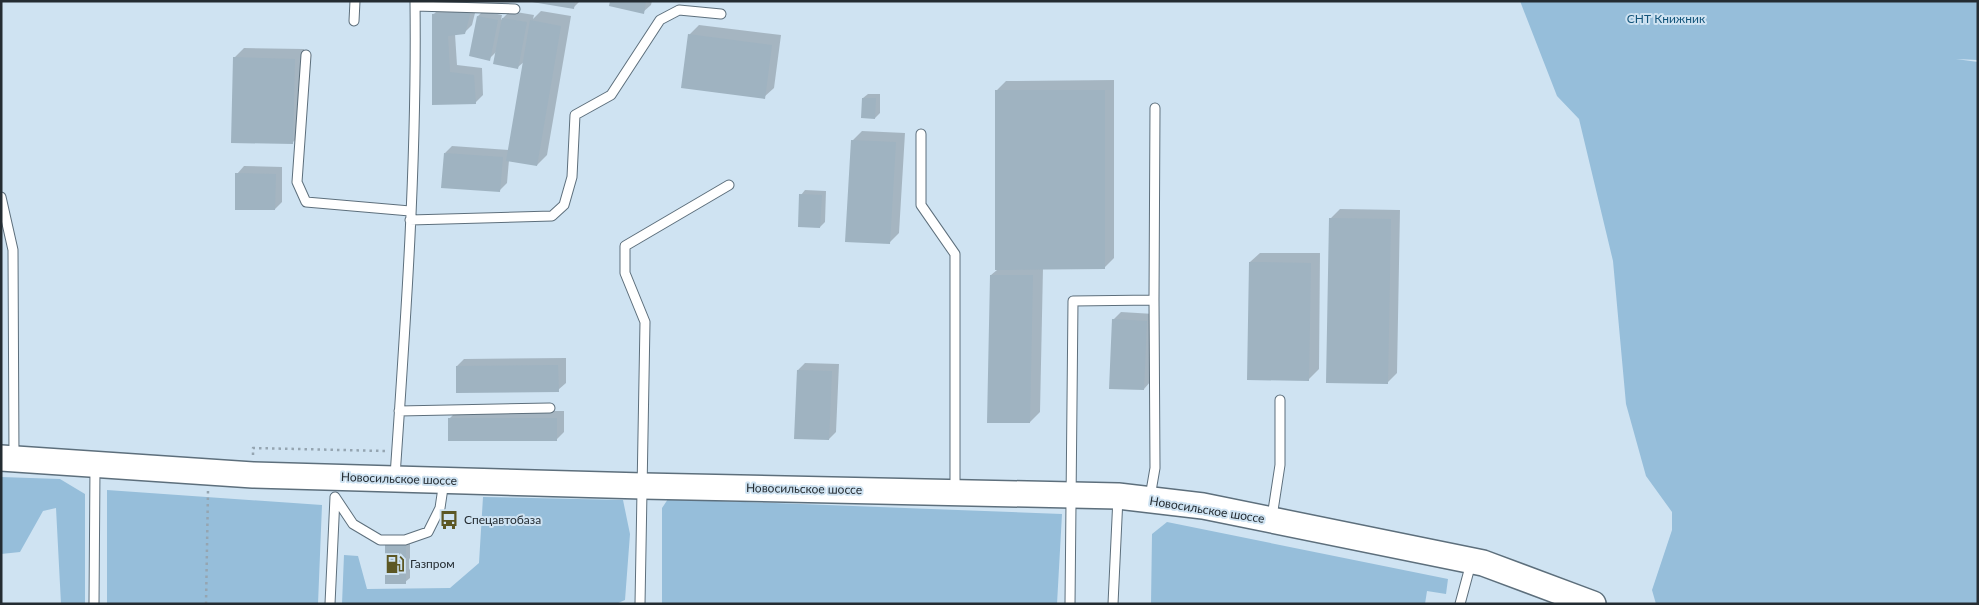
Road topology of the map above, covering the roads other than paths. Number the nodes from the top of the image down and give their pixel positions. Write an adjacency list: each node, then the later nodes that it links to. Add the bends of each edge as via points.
1 (355, 1): 5 (lane)
2 (415, 4): 3 (lane); 11 (lane)
3 (515, 9)
4 (721, 14): 12 (lane, via 679,10 660,20 611,95 575,115 572,177 564,205 552,216)
5 (354, 21)
6 (306, 55): 11 (lane, via 298,182 306,202)
7 (1155, 108): 13 (lane)
8 (921, 134): 23 (lane, via 922,205 955,254)
9 (729, 185): 21 (lane, via 625,246 625,272 645,322)
10 (1, 197): 17 (lane, via 13,250)
11 (410, 210): 12 (lane)
12 (410, 220): 16 (lane)
13 (1154, 300): 24 (lane, via 1073,300); 26 (lane, via 1155,468)
14 (1280, 400): 27 (lane, via 1280,466)
15 (550, 408): 16 (lane)
16 (399, 411): 19 (lane)
17 (8, 458): 18 (street, Новосильское шоссе)
18 (95, 464): 22 (street, Новосильское шоссе, via 253,475); 29 (lane)
19 (394, 479): 20 (street, Новосильское шоссе); 22 (street, Новосильское шоссе)
20 (444, 481): 21 (street, Новосильское шоссе); 22 (lane, via 440,508 428,532 405,540 380,540 353,524)
21 (643, 486): 23 (street, Новосильское шоссе); 31 (lane)
22 (336, 487): 30 (lane)
23 (955, 492): 24 (street, Новосильское шоссе)
24 (1070, 495): 25 (street, Новосильское шоссе); 32 (lane)
25 (1118, 496): 26 (street, Новосильское шоссе); 33 (lane)
26 (1149, 500): 27 (street, Новосильское шоссе, via 1203,506)
27 (1272, 520): 28 (street, Новосильское шоссе)
28 (1472, 560): 34 (lane); 35 (street, Новосильское шоссе)
29 (94, 604)
30 (330, 604)
31 (640, 604)
32 (1070, 604)
33 (1113, 604)
34 (1460, 604)
35 (1593, 604)

